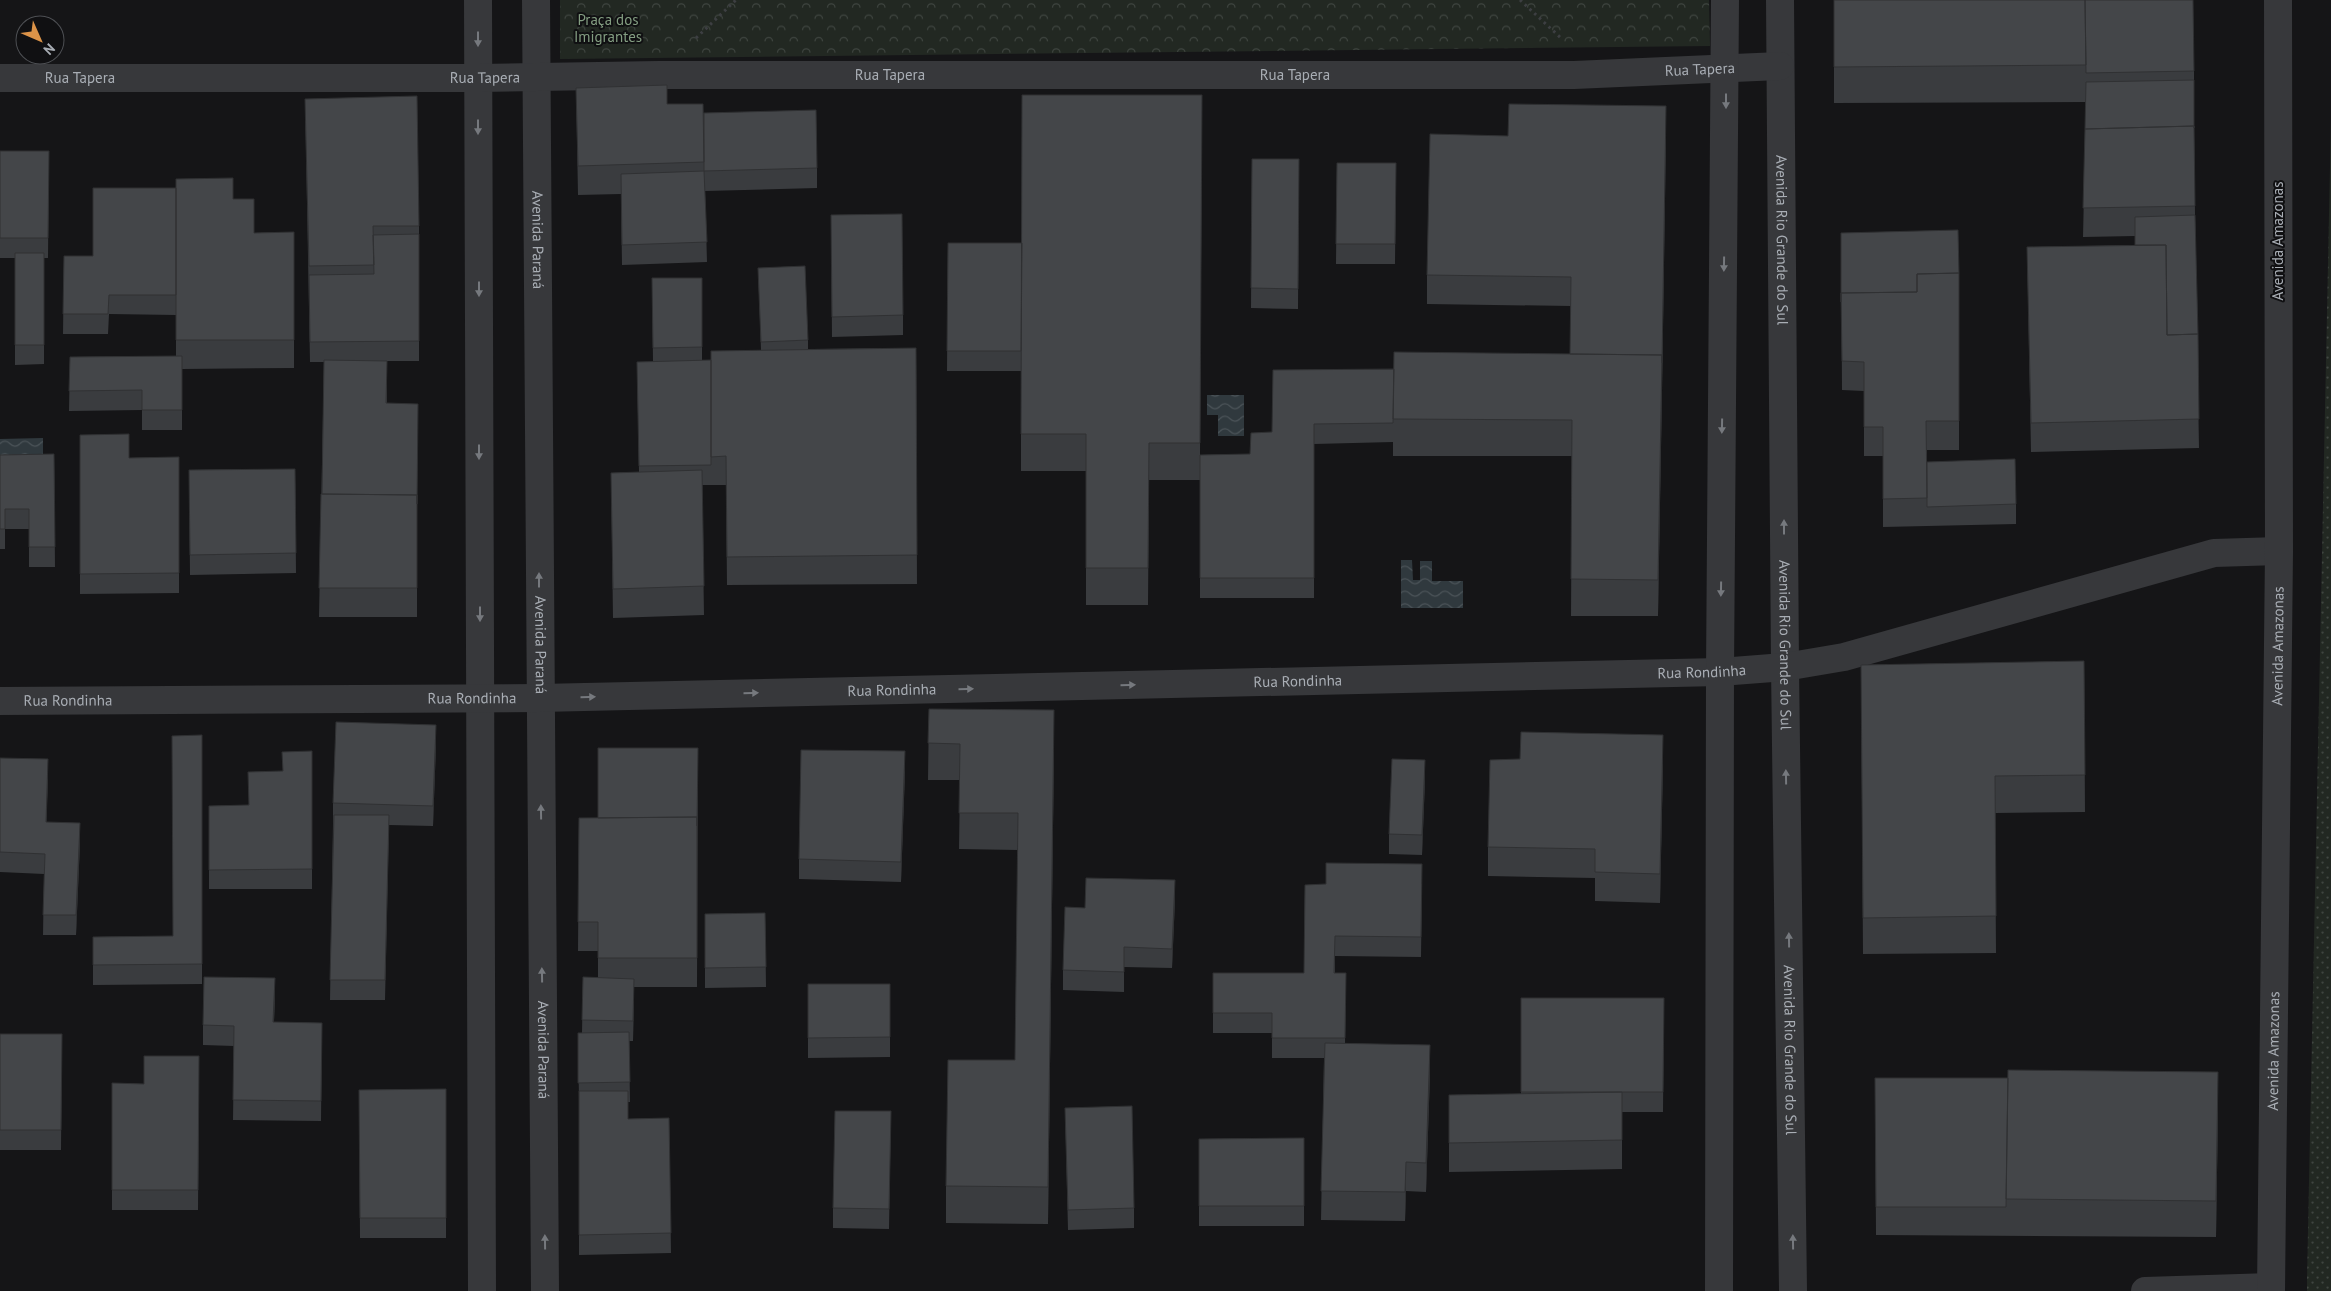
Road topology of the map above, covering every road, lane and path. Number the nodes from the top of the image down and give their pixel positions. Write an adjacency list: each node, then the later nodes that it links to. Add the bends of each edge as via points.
1 (478, 0): 10 (street, one-way to 10)
2 (536, 0): 8 (street, Avenida Paraná)
3 (1725, 0): 7 (street)
4 (1780, 0): 6 (street, Avenida Rio Grande do Sul)
5 (2278, 0): 11 (street, Avenida Amazonas)
6 (1780, 66): 7 (street, Rua Tapera); 12 (street, Avenida Rio Grande do Sul, one-way to 6)
7 (1725, 69): 8 (street, Rua Tapera, via 1574,75); 13 (street, one-way to 13)
8 (537, 77): 10 (street, Rua Tapera); 14 (street, Avenida Paraná, one-way to 8)
9 (0, 78): 10 (street, Rua Tapera)
10 (478, 78): 15 (street, one-way to 15)
11 (2279, 551): 12 (street, Rua Rondinha, via 2214,553 1844,657); 17 (street, Avenida Amazonas)
12 (1785, 667): 13 (street, Rua Rondinha); 21 (street, Avenida Rio Grande do Sul, one-way to 12)
13 (1720, 672): 14 (street, Rua Rondinha, one-way to 13); 20 (street)
14 (540, 698): 15 (street, Rua Rondinha); 19 (street, Avenida Paraná, one-way to 14)
15 (480, 699): 16 (street, Rua Rondinha); 18 (street)
16 (0, 701)
17 (2271, 1289): 22 (street)
18 (482, 1291)
19 (545, 1291)
20 (1719, 1291)
21 (1793, 1291)
22 (2145, 1291)

